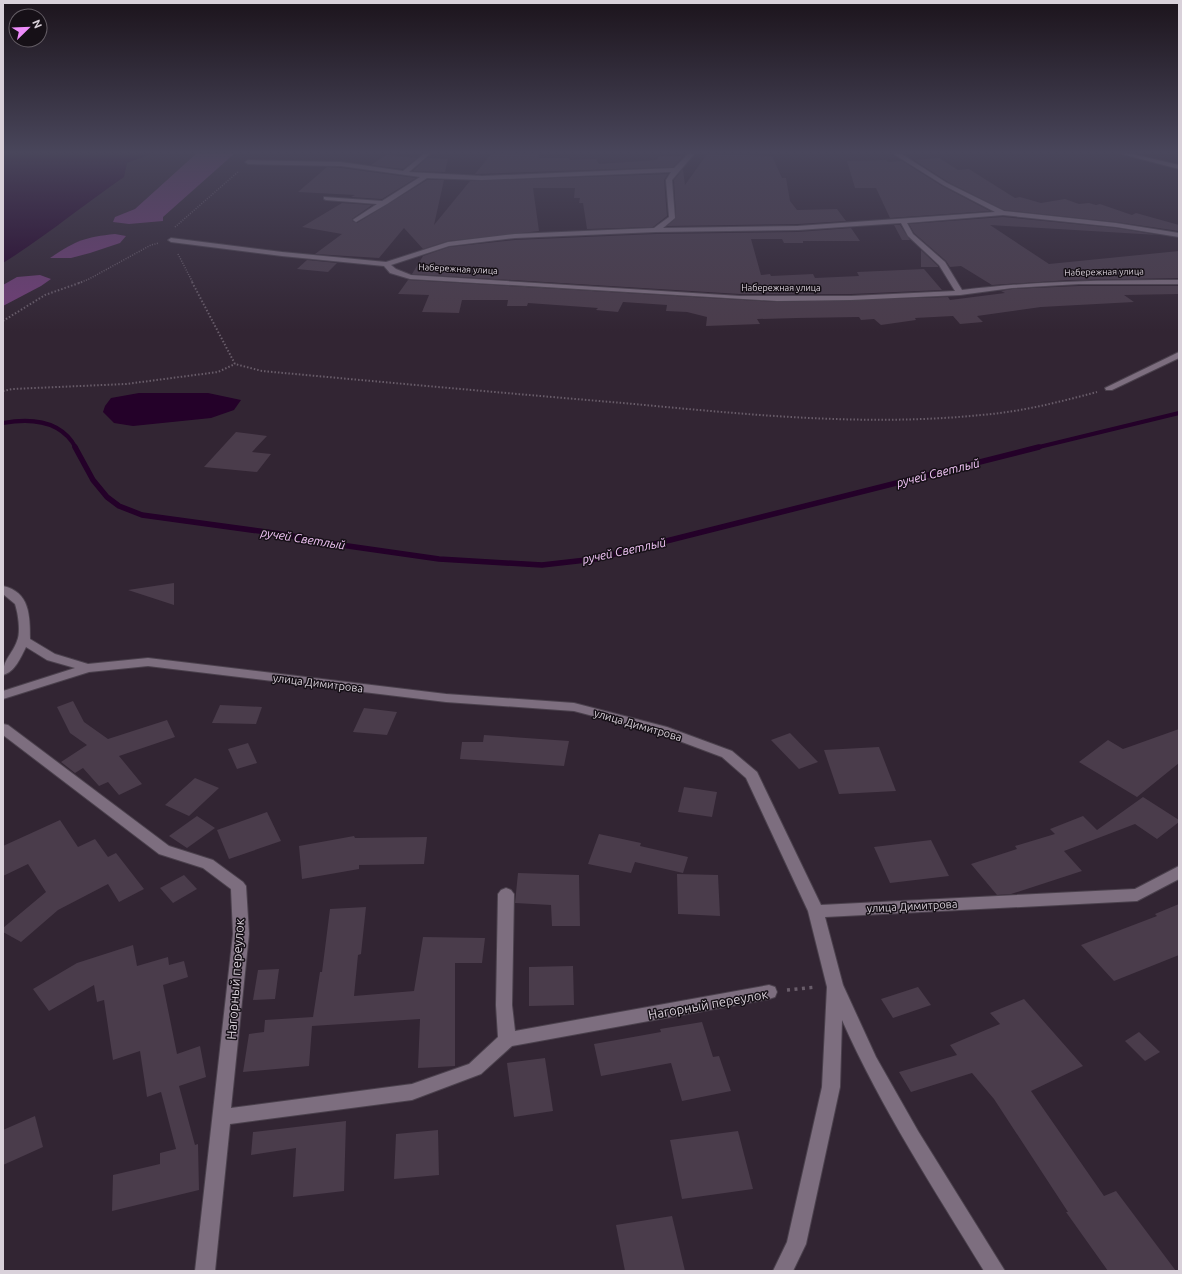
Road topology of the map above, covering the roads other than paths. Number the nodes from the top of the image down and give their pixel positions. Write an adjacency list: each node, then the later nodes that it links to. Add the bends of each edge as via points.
1 (369, 212): 5 (street)
2 (672, 212): 4 (street)
3 (1002, 213): 6 (street); 9 (street, via 1116,225)
4 (672, 218): 7 (street, via 675,222); 8 (street)
5 (356, 220)
6 (903, 222): 7 (street, via 798,228); 13 (street, via 910,235 942,264)
7 (697, 229): 8 (street)
8 (656, 230): 11 (street, via 535,234 462,241)
9 (1179, 235)
10 (171, 240): 11 (street)
11 (386, 264): 13 (street, Набережная улица, via 393,271 410,277 740,298 851,298)
12 (1179, 282): 13 (street, Набережная улица, via 1079,282 1012,286)
13 (960, 293)
14 (1179, 355): 15 (street)
15 (1109, 388)
16 (3, 589): 17 (street, via 13,594 23,605)
17 (24, 640): 18 (street, via 51,657); 19 (street)
18 (88, 668): 20 (street, улица Димитрова); 24 (street, улица Димитрова, via 148,662 446,698 574,707 662,730 726,754 752,775)
19 (3, 672)
20 (3, 695)
21 (3, 728): 28 (street, Нагорный переулок, via 164,850 208,864 238,886 241,934)
22 (1179, 872): 24 (street, улица Димитрова, via 1137,895)
23 (506, 894): 27 (street, via 504,1005)
24 (816, 911): 25 (street)
25 (836, 985): 30 (street, via 830,1087 796,1244); 31 (street, via 870,1061 912,1137)
26 (769, 992): 27 (street, Нагорный переулок)
27 (507, 1040): 28 (street, via 475,1069 412,1092)
28 (222, 1117): 29 (street, Нагорный переулок)
29 (205, 1271)
30 (783, 1271)
31 (995, 1271)

